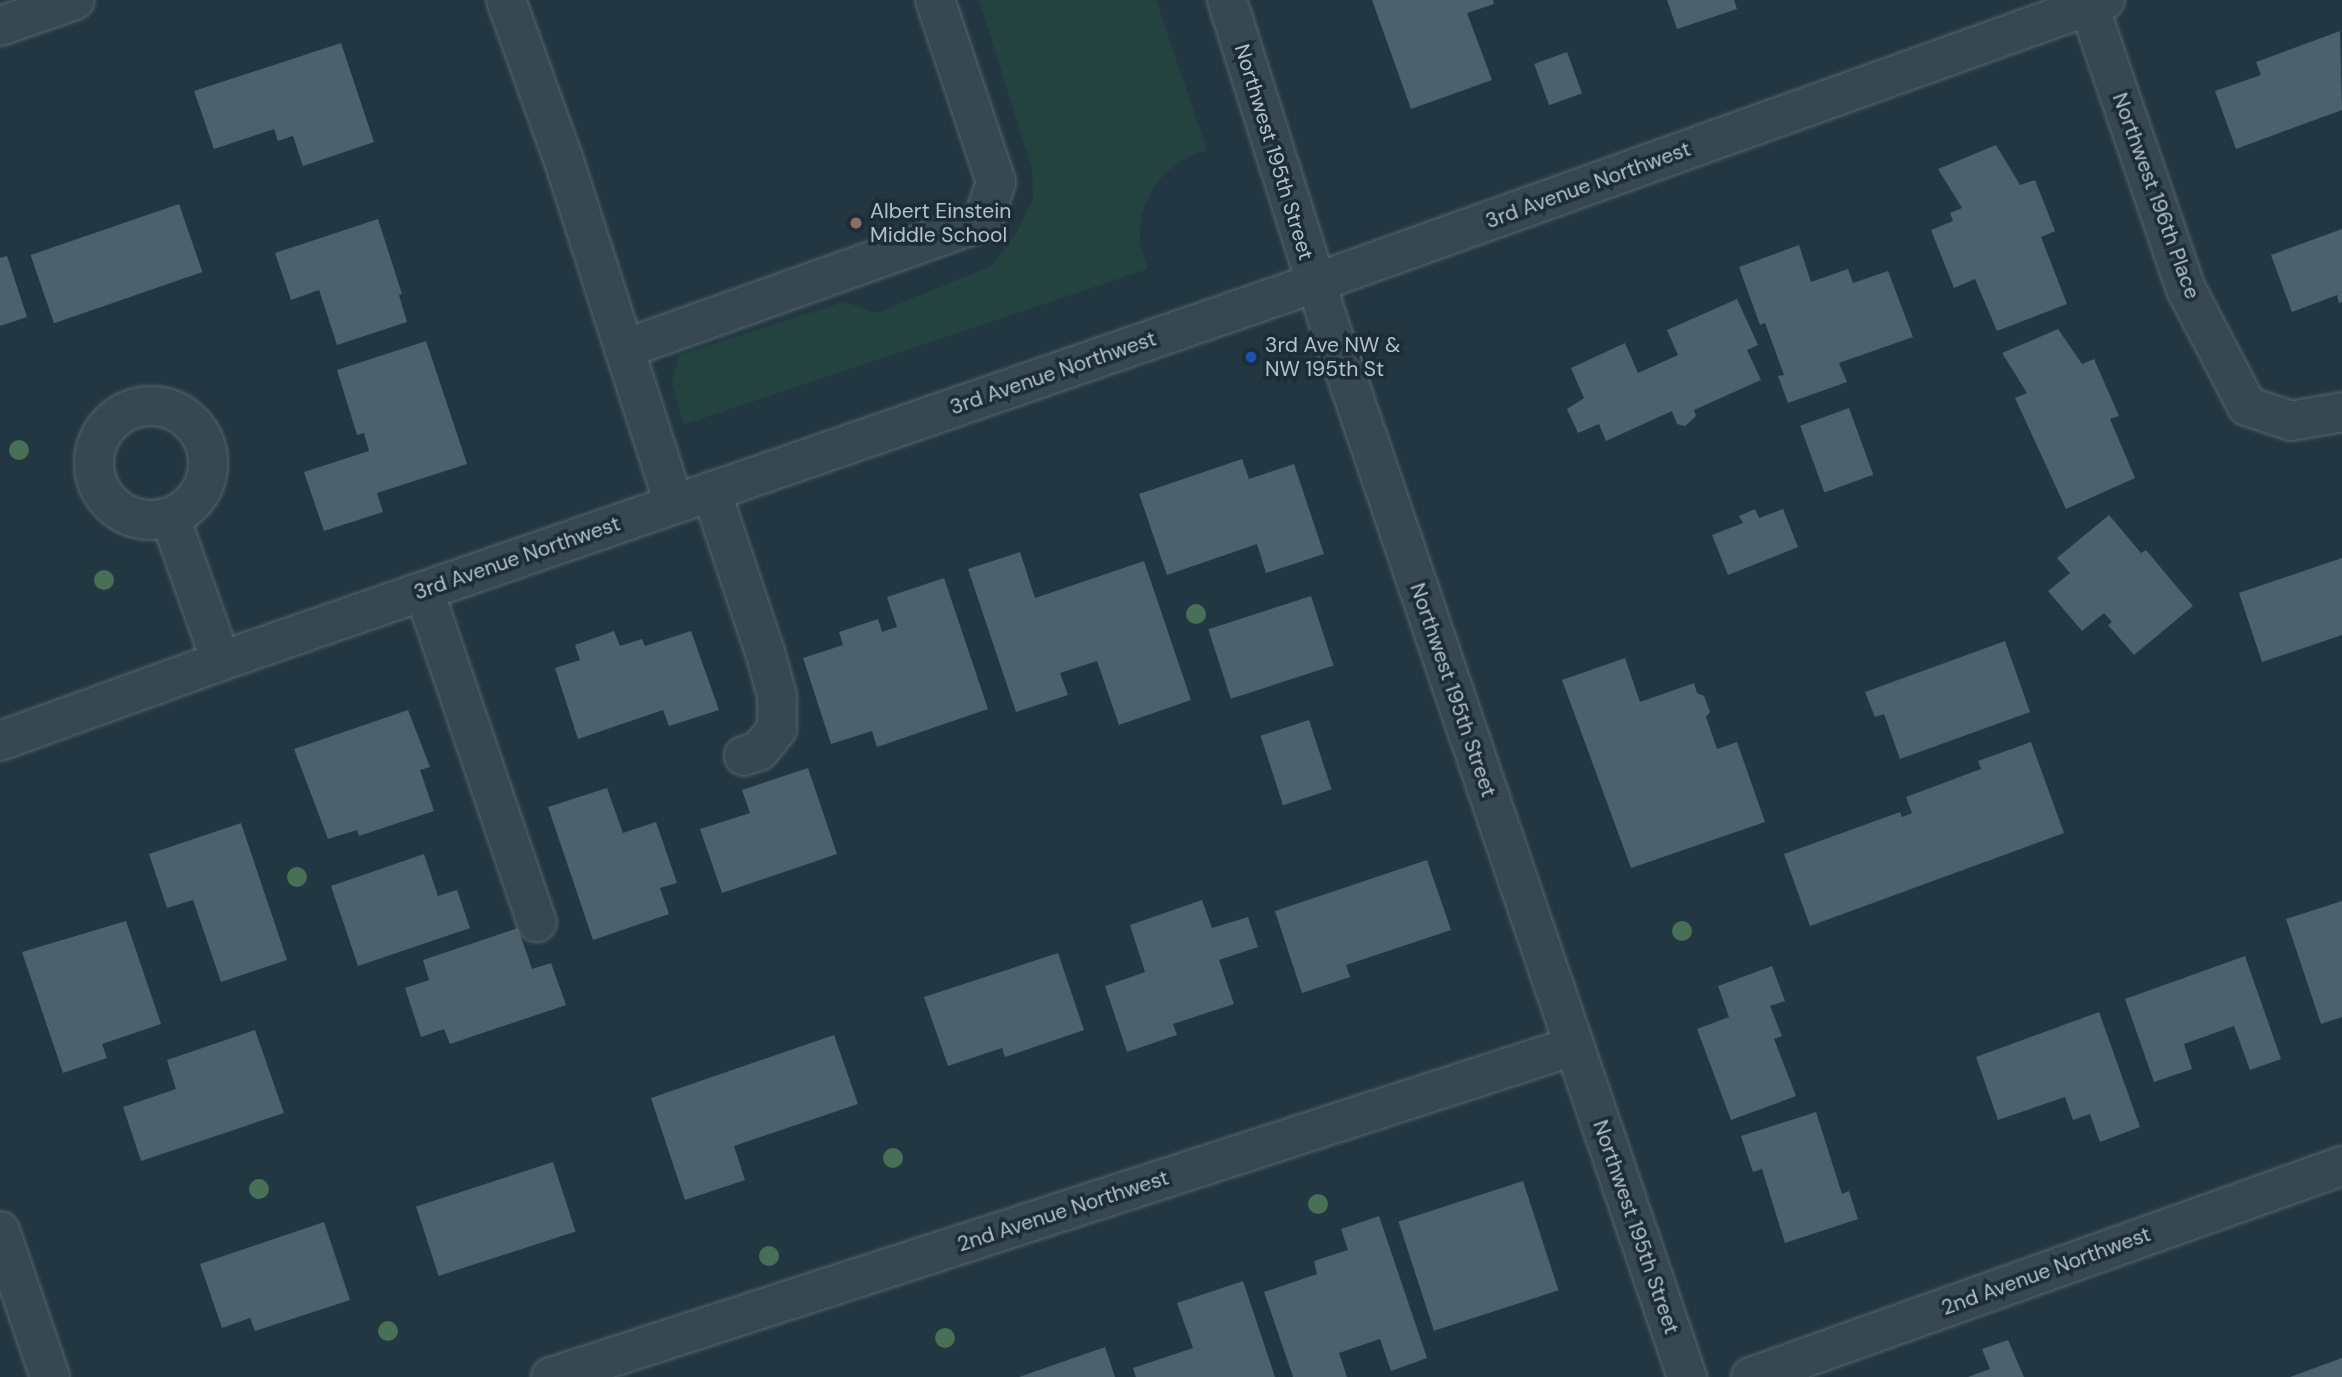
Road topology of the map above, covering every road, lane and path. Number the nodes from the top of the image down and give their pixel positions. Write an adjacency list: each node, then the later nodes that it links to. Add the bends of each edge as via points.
1 (75, 0): 6 (street)
2 (506, 0): 8 (street)
3 (936, 0): 8 (street, via 996,182 983,221)
4 (1227, 0): 7 (street, Northwest 195th Street)
5 (2097, 3): 7 (street, 3rd Avenue Northwest); 9 (street, Northwest 196th Place, via 2186,289 2247,406 2291,421)
6 (0, 26)
7 (1315, 283): 10 (street, 3rd Avenue Northwest); 18 (street, Northwest 195th Street)
8 (624, 349): 11 (street)
9 (2342, 412)
10 (711, 491): 11 (street, 3rd Avenue Northwest); 16 (street, via 777,696 777,729 759,751)
11 (674, 504): 13 (street, 3rd Avenue Northwest)
12 (170, 517): 14 (street)
13 (424, 591): 14 (street, 3rd Avenue Northwest); 17 (street)
14 (221, 661): 15 (street, 3rd Avenue Northwest)
15 (0, 741)
16 (744, 756)
17 (537, 922)
18 (1574, 1046): 22 (street, 2nd Avenue Northwest); 23 (street, Northwest 195th Street)
19 (2342, 1166): 24 (street, 2nd Avenue Northwest)
20 (0, 1231): 21 (street)
21 (50, 1377)
22 (551, 1377)
23 (1687, 1377)
24 (1751, 1377)

